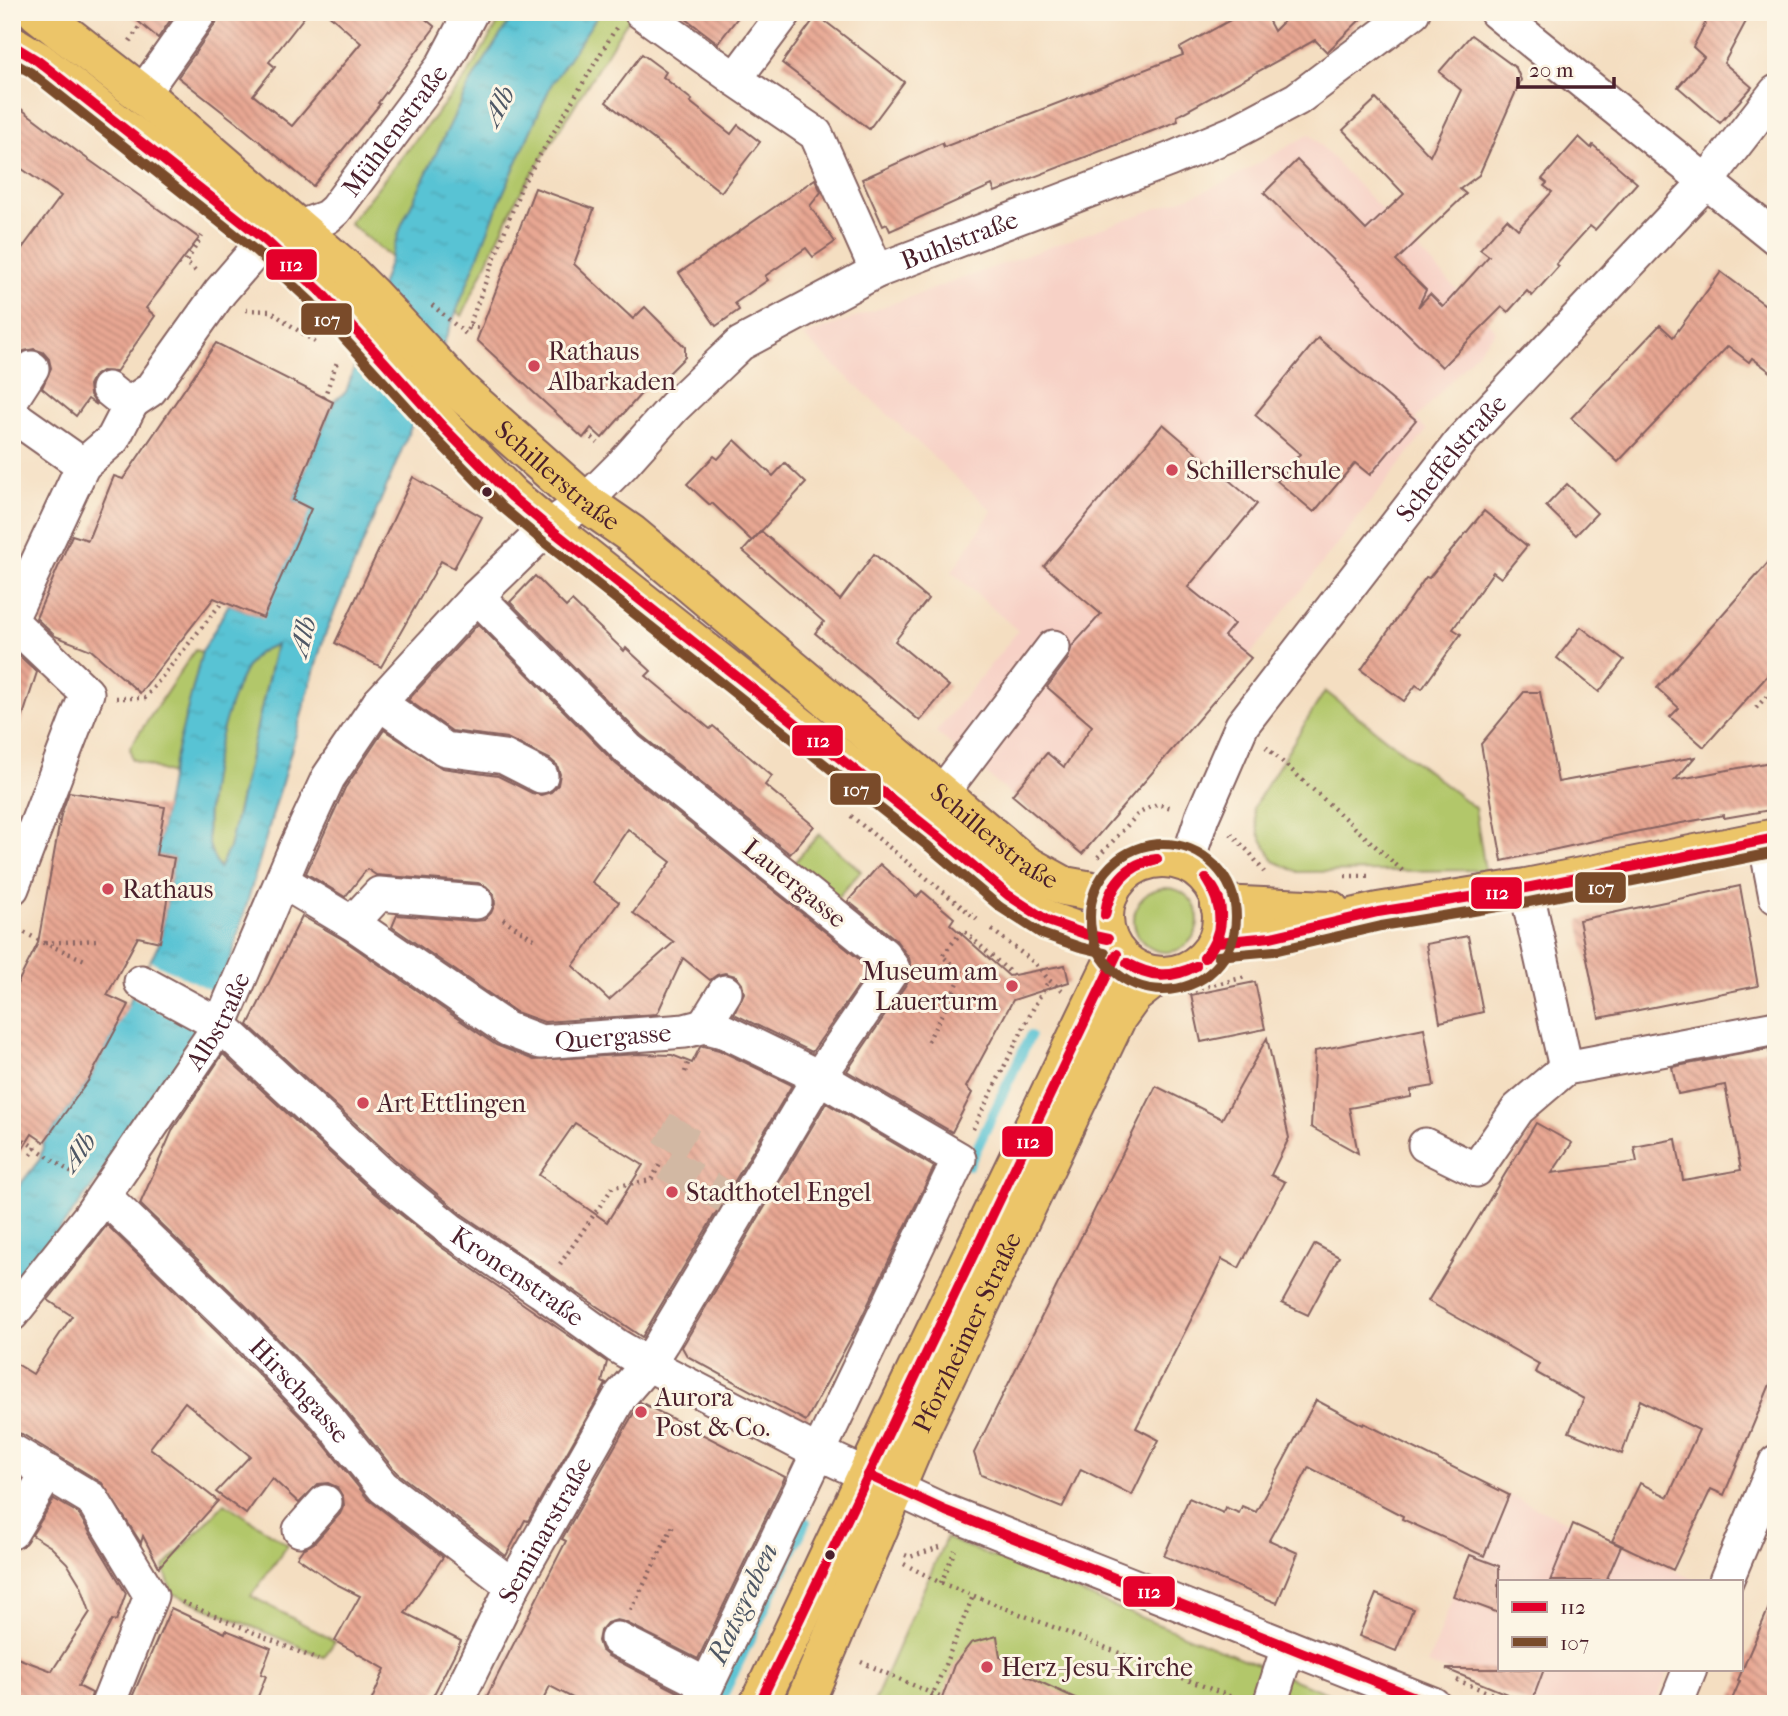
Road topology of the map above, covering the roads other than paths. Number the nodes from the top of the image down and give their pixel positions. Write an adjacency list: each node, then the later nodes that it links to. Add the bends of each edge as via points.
1 (37, 12): 11 (main road, Schillerstraße)
2 (200, 12): 11 (street)
3 (471, 12): 13 (street, Mühlenstraße, via 442,67 335,210)
4 (785, 12): 9 (street)
5 (1413, 12): 15 (street, Buhlstraße, via 1297,99 1233,133)
6 (1496, 12): 12 (street)
7 (630, 18): 9 (street)
8 (12, 45): 13 (main road, Schillerstraße)
9 (736, 79): 15 (street, via 816,134)
10 (1776, 92): 12 (street, Scheffelstraße)
11 (142, 94): 13 (main road, Schillerstraße)
12 (1706, 182): 14 (street); 30 (street, Scheffelstraße, via 1462,440 1242,725)
13 (281, 235): 16 (main road, Schillerstraße, via 322,293); 20 (street, via 220,292 150,390 120,396 113,439)
14 (1776, 238)
15 (877, 271): 21 (street, Buhlstraße, via 740,344)
16 (363, 311): 21 (main road, Schillerstraße); 22 (main road, Schillerstraße, via 444,428)
17 (32, 368): 18 (street)
18 (12, 399)
19 (12, 415): 20 (street)
20 (83, 465): 24 (street)
21 (585, 502): 22 (street, Buhlstraße); 28 (main road, Schillerstraße, via 631,534)
22 (548, 527): 23 (street, Albstraße); 39 (main road, Schillerstraße, via 1008,895 1048,921)
23 (477, 596): 26 (street, Albstraße); 47 (street, Lauergasse, via 628,749 883,954 893,969)
24 (12, 620): 32 (street, via 87,693)
25 (1053, 648): 28 (street)
26 (379, 703): 27 (street, via 445,749 504,757); 31 (street, Albstraße, via 328,778)
27 (541, 776)
28 (942, 793): 34 (main road, Schillerstraße, via 1026,866 1064,886)
29 (1770, 839): 33 (main road); 35 (street)
30 (1187, 863): 34 (main road, via 1169,858 1140,863 1116,881); 38 (main road, via 1214,888)
31 (282, 880): 37 (street, Quergasse); 43 (street, Albstraße)
32 (12, 888)
33 (1526, 888): 38 (main road, via 1378,912); 46 (street)
34 (1109, 894): 39 (main road, via 1104,916)
35 (1776, 897)
36 (476, 902): 37 (street, via 379,894)
37 (352, 923): 44 (street, Quergasse, via 507,1029 541,1042)
38 (1219, 924): 41 (main road, via 1203,960 1179,974)
39 (1113, 947): 41 (main road, via 1134,969); 56 (main road, Pforzheimer Straße)
40 (141, 982): 43 (street, Kronenstraße)
41 (1168, 987): 56 (main road, Pforzheimer Straße, via 1133,995 1116,1017 928,1413)
42 (724, 992): 44 (street)
43 (214, 1020): 49 (street, Albstraße); 51 (street, Kronenstraße, via 382,1174 452,1231)
44 (704, 1026): 47 (street, Quergasse, via 726,1032)
45 (1776, 1028): 46 (street)
46 (1566, 1068): 48 (street, via 1518,1110 1476,1170)
47 (818, 1077): 51 (street, Lauergasse); 53 (street, Quergasse, via 959,1159)
48 (1425, 1145)
49 (93, 1188): 50 (street, Albstraße); 61 (street, Hirschgasse, via 230,1327 325,1415 357,1468)
50 (12, 1314)
51 (648, 1364): 53 (street, Kronenstraße); 61 (street, Seminarstraße, via 621,1395)
52 (12, 1451): 55 (street)
53 (819, 1453): 56 (street, Kronenstraße); 65 (street)
54 (1776, 1462): 60 (street)
55 (48, 1472): 59 (street); 66 (street, via 92,1499 151,1596)
56 (882, 1481): 63 (street, Kronenstraße, via 946,1511); 68 (main road, Pforzheimer Straße); 69 (main road, Pforzheimer Straße)
57 (326, 1502): 58 (street)
58 (300, 1530)
59 (12, 1532)
60 (1726, 1580)
61 (513, 1586): 67 (street, Seminarstraße)
62 (617, 1639): 65 (street)
63 (1288, 1647): 70 (street); 71 (street, Kronenstraße)
64 (1690, 1670): 72 (street)
65 (702, 1694)
66 (108, 1704)
67 (455, 1704)
68 (760, 1704)
69 (804, 1704)
70 (1270, 1704)
71 (1433, 1704)
72 (1676, 1704)

